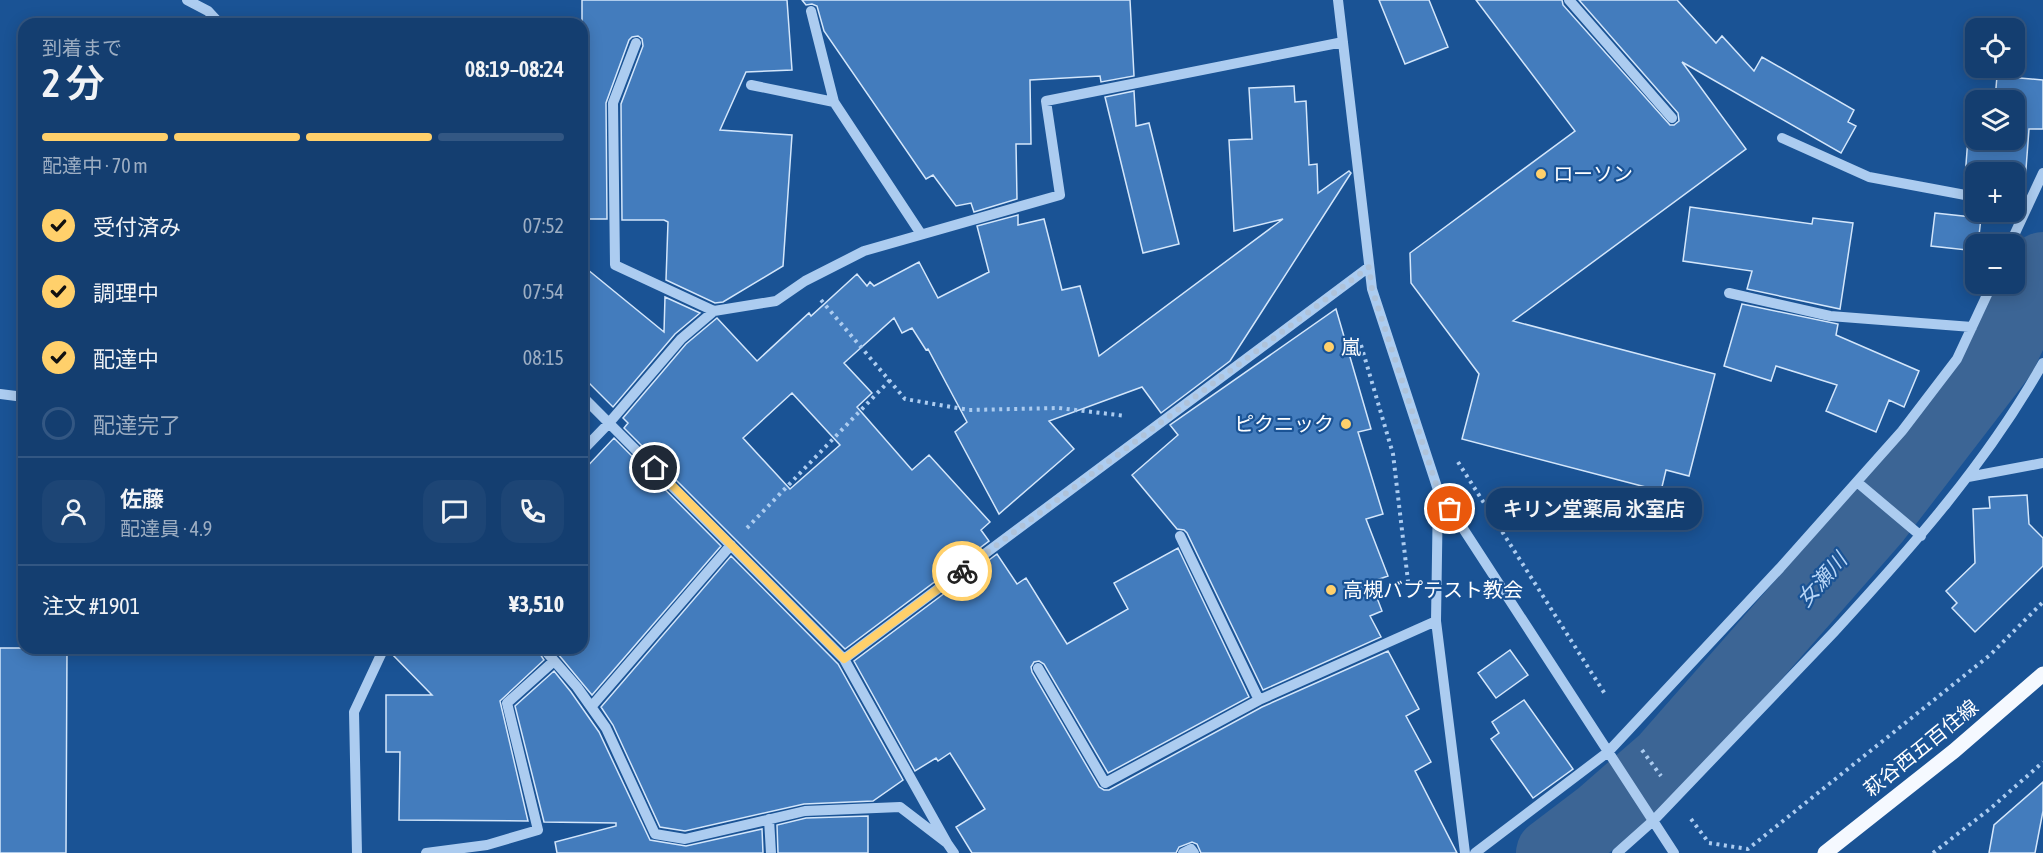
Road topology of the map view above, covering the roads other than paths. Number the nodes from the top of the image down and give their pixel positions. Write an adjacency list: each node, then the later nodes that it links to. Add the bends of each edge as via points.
1 (187, 0): 5 (street)
2 (1338, 0): 6 (street)
3 (1569, 0): 10 (street)
4 (811, 11): 9 (street)
5 (214, 18)
6 (1343, 42): 16 (street, via 1046,101 1060,195); 18 (street)
7 (636, 43): 21 (street, via 613,103 615,265)
8 (751, 85): 9 (street)
9 (834, 102): 16 (street)
10 (1672, 118)
11 (1782, 138): 13 (street, via 1869,177)
12 (2043, 173): 15 (street)
13 (1965, 195)
14 (2025, 206): 15 (street)
15 (2028, 206): 17 (street)
16 (921, 234): 21 (street, via 864,251 805,281 776,301)
17 (2015, 234)
18 (1369, 267): 32 (street, via 1372,289); 39 (street)
19 (1729, 292): 22 (street, via 1830,316)
20 (1987, 294): 22 (street)
21 (714, 311): 27 (street, via 681,339)
22 (1972, 327): 31 (street, via 1957,360)
23 (2043, 363): 30 (street)
24 (0, 394): 25 (street)
25 (18, 396)
26 (588, 402): 27 (street)
27 (609, 423): 28 (street); 35 (street)
28 (588, 445)
29 (2043, 463): 30 (street)
30 (1968, 477): 34 (street)
31 (1857, 482): 34 (street); 45 (street)
32 (1438, 490): 36 (street); 45 (street)
33 (1180, 536): 43 (street)
34 (1921, 536): 47 (street, via 1788,681 1673,794)
35 (731, 545): 39 (street); 44 (street)
36 (1436, 621): 43 (street); 55 (street)
37 (381, 654): 49 (street, via 354,712)
38 (549, 654): 40 (street)
39 (844, 659): 48 (street)
40 (555, 661): 44 (street); 50 (street, via 507,703 538,830 487,845)
41 (1038, 668): 43 (street, via 1105,783)
42 (2043, 674): 59 (main road, 萩谷西五百住線, via 1954,751)
43 (1259, 700)
44 (591, 707): 46 (street, via 606,728 655,834 685,839)
45 (1608, 752): 47 (street); 56 (street)
46 (769, 819): 48 (street, via 805,811 900,807); 51 (street)
47 (1654, 820): 57 (street); 58 (street)
48 (947, 843): 52 (street)
49 (357, 853)
50 (426, 853)
51 (771, 853)
52 (954, 853)
53 (1182, 853): 54 (street, via 1191,849)
54 (1194, 853)
55 (1465, 853)
56 (1475, 853)
57 (1617, 853)
58 (1674, 853)
59 (1825, 853)

